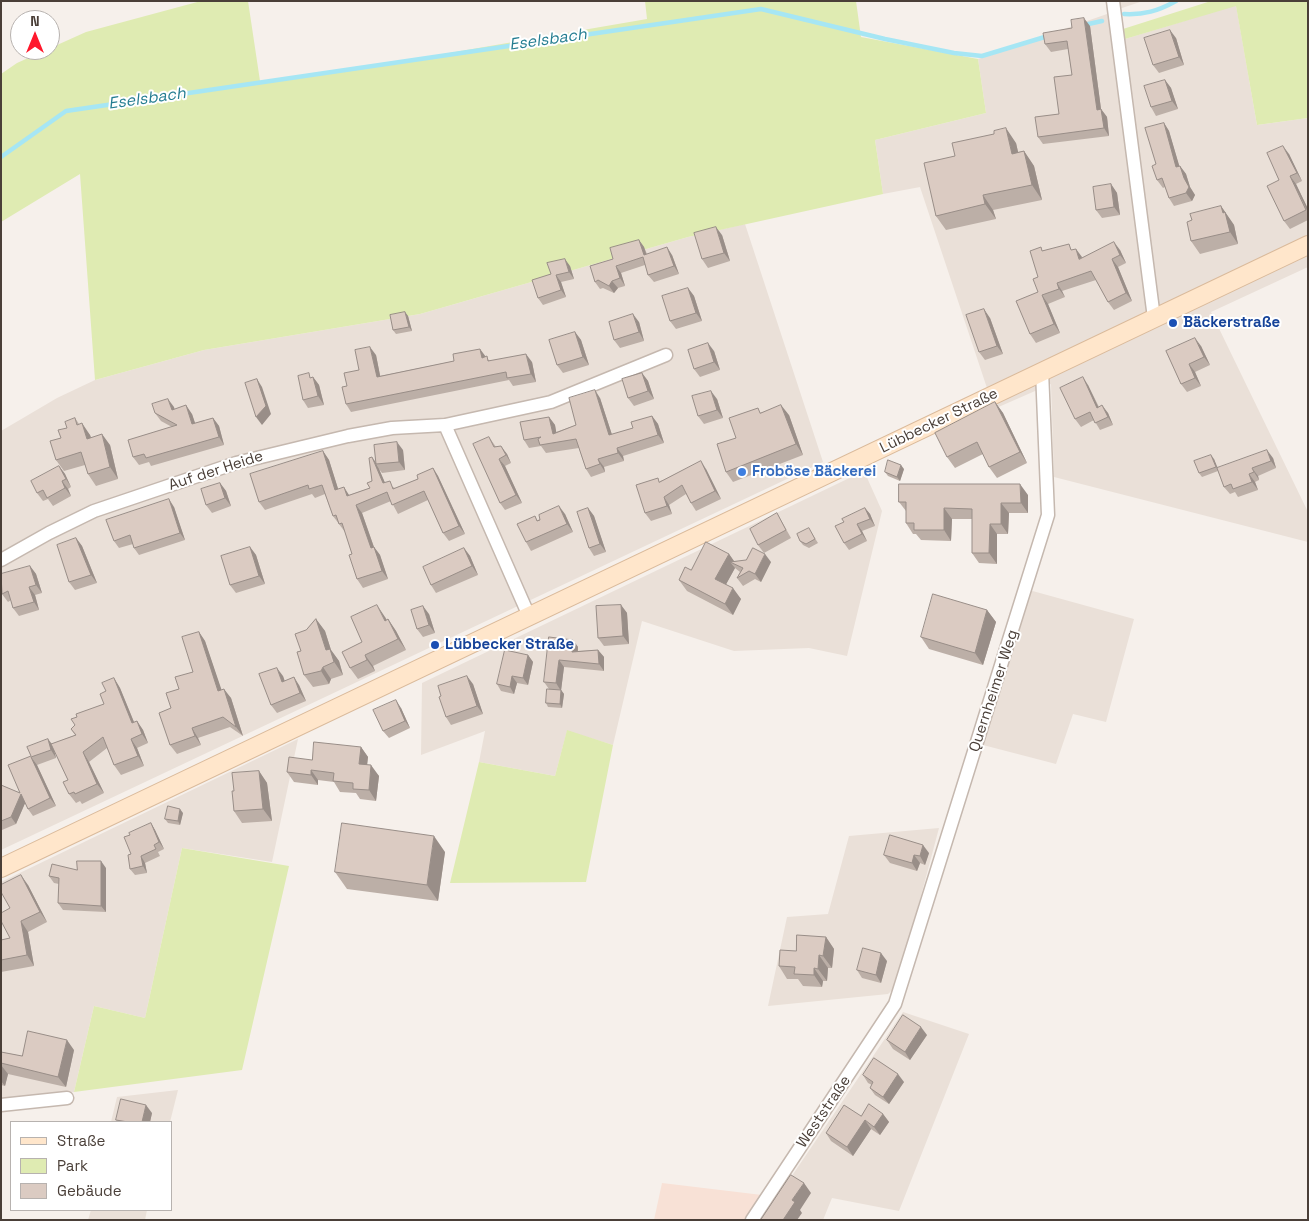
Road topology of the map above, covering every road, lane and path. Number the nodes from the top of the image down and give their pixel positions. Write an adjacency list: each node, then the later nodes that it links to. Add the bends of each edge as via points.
1 (1113, 1): 3 (street)
2 (1308, 244): 3 (main road, Lübbecker Straße)
3 (1154, 318): 5 (main road, Lübbecker Straße)
4 (666, 355): 6 (street, Auf der Heide, via 551,402)
5 (1042, 371): 8 (main road, Lübbecker Straße); 10 (street, Quernheimer Weg, via 1048,515)
6 (445, 425): 7 (street, Auf der Heide, via 392,428 348,436 236,463 94,511); 8 (street)
7 (1, 560)
8 (529, 616): 9 (main road, Lübbecker Straße)
9 (1, 868)
10 (895, 1004): 13 (street, Weststraße)
11 (67, 1098): 12 (street)
12 (1, 1106)
13 (752, 1220)

